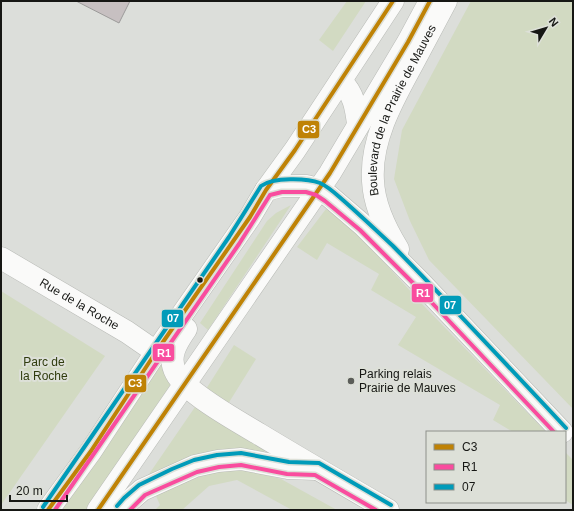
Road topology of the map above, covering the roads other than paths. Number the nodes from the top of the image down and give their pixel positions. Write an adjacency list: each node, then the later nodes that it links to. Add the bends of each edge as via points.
1 (393, 1): 4 (main road)
2 (430, 1): 5 (main road)
3 (446, 1): 10 (main road, Boulevard de la Prairie de Mauves, via 390,105 374,159 373,181 384,225)
4 (341, 81): 5 (main road, via 355,102); 7 (main road)
5 (358, 124): 6 (main road)
6 (318, 189): 7 (main road, Boulevard de la Prairie de Mauves, via 281,186); 10 (main road, Boulevard de la Prairie de Mauves, via 364,226); 12 (main road)
7 (266, 190): 8 (main road)
8 (250, 217): 11 (main road); 12 (main road, via 238,252 177,342 171,360 176,374)
9 (1, 258): 11 (main road, Rue de la Roche)
10 (421, 283): 13 (main road, Boulevard de la Prairie de Mauves)
11 (156, 352): 15 (main road, via 91,451)
12 (184, 384): 14 (main road, via 228,416); 16 (main road)
13 (561, 431)
14 (317, 469): 17 (main road, via 288,468 241,459 218,461 195,466 142,490); 18 (main road)
15 (48, 510)
16 (98, 510)
17 (122, 510)
18 (388, 510)

